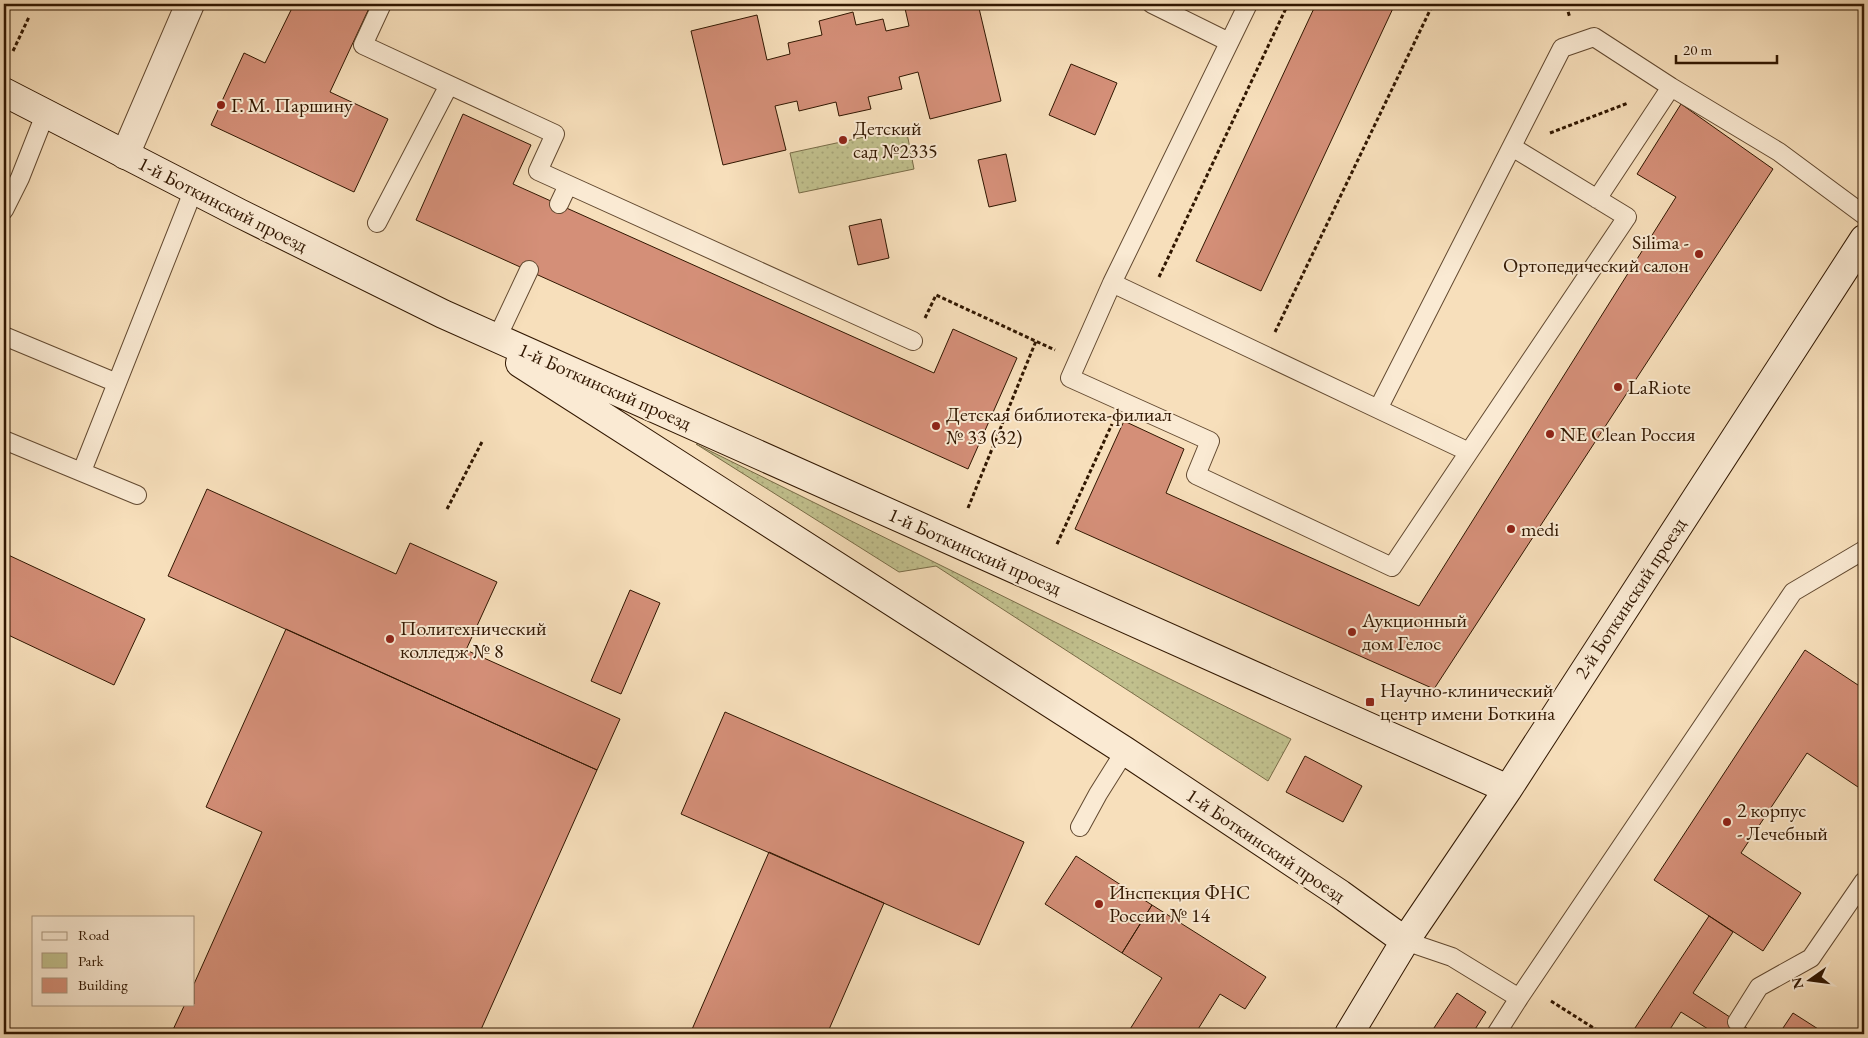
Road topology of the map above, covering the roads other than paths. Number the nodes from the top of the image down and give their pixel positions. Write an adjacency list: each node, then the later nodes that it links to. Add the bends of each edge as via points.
1 (190, 4): 11 (street)
2 (382, 4): 6 (lane, via 363,45)
3 (1152, 4): 5 (lane)
4 (1248, 4): 5 (lane)
5 (1229, 42): 21 (lane)
6 (448, 85): 12 (lane, via 555,134 538,171); 18 (lane)
7 (1671, 87): 10 (lane, via 1594,38 1562,48); 14 (lane); 17 (lane, via 1779,152)
8 (4, 92): 9 (street, 1-й Боткинский проезд)
9 (46, 112): 11 (street, 1-й Боткинский проезд); 16 (lane)
10 (1512, 147): 14 (lane); 27 (lane)
11 (125, 155): 13 (street, 1-й Боткинский проезд)
12 (568, 185): 15 (lane); 25 (lane)
13 (194, 189): 22 (street, 1-й Боткинский проезд); 26 (lane)
14 (1597, 199): 29 (lane, via 1627,217)
15 (559, 204)
16 (4, 210)
17 (1864, 215)
18 (377, 223)
19 (1864, 239): 34 (street, 2-й Боткинский проезд)
20 (529, 270): 24 (lane)
21 (1112, 283): 27 (lane); 29 (lane, via 1070,378 1210,441 1196,475 1392,567)
22 (443, 314): 24 (street, 1-й Боткинский проезд); 33 (street, 1-й Боткинский проезд)
23 (4, 336): 26 (lane)
24 (497, 338): 34 (street, 1-й Боткинский проезд)
25 (913, 341)
26 (117, 383): 30 (lane)
27 (1378, 409): 29 (lane)
28 (4, 440): 30 (lane)
29 (1469, 452)
30 (82, 471): 31 (lane)
31 (137, 495)
32 (1864, 550): 38 (lane, via 1793,592)
33 (1125, 751): 35 (lane); 37 (street, 1-й Боткинский проезд)
34 (1508, 789): 37 (street, 2-й Боткинский проезд)
35 (1080, 828)
36 (1864, 881): 39 (lane, via 1811,958 1759,987)
37 (1405, 941): 38 (lane, via 1452,957); 40 (street, 2-й Боткинский проезд)
38 (1519, 998): 41 (lane)
39 (1738, 1022)
40 (1349, 1034)
41 (1496, 1034)

